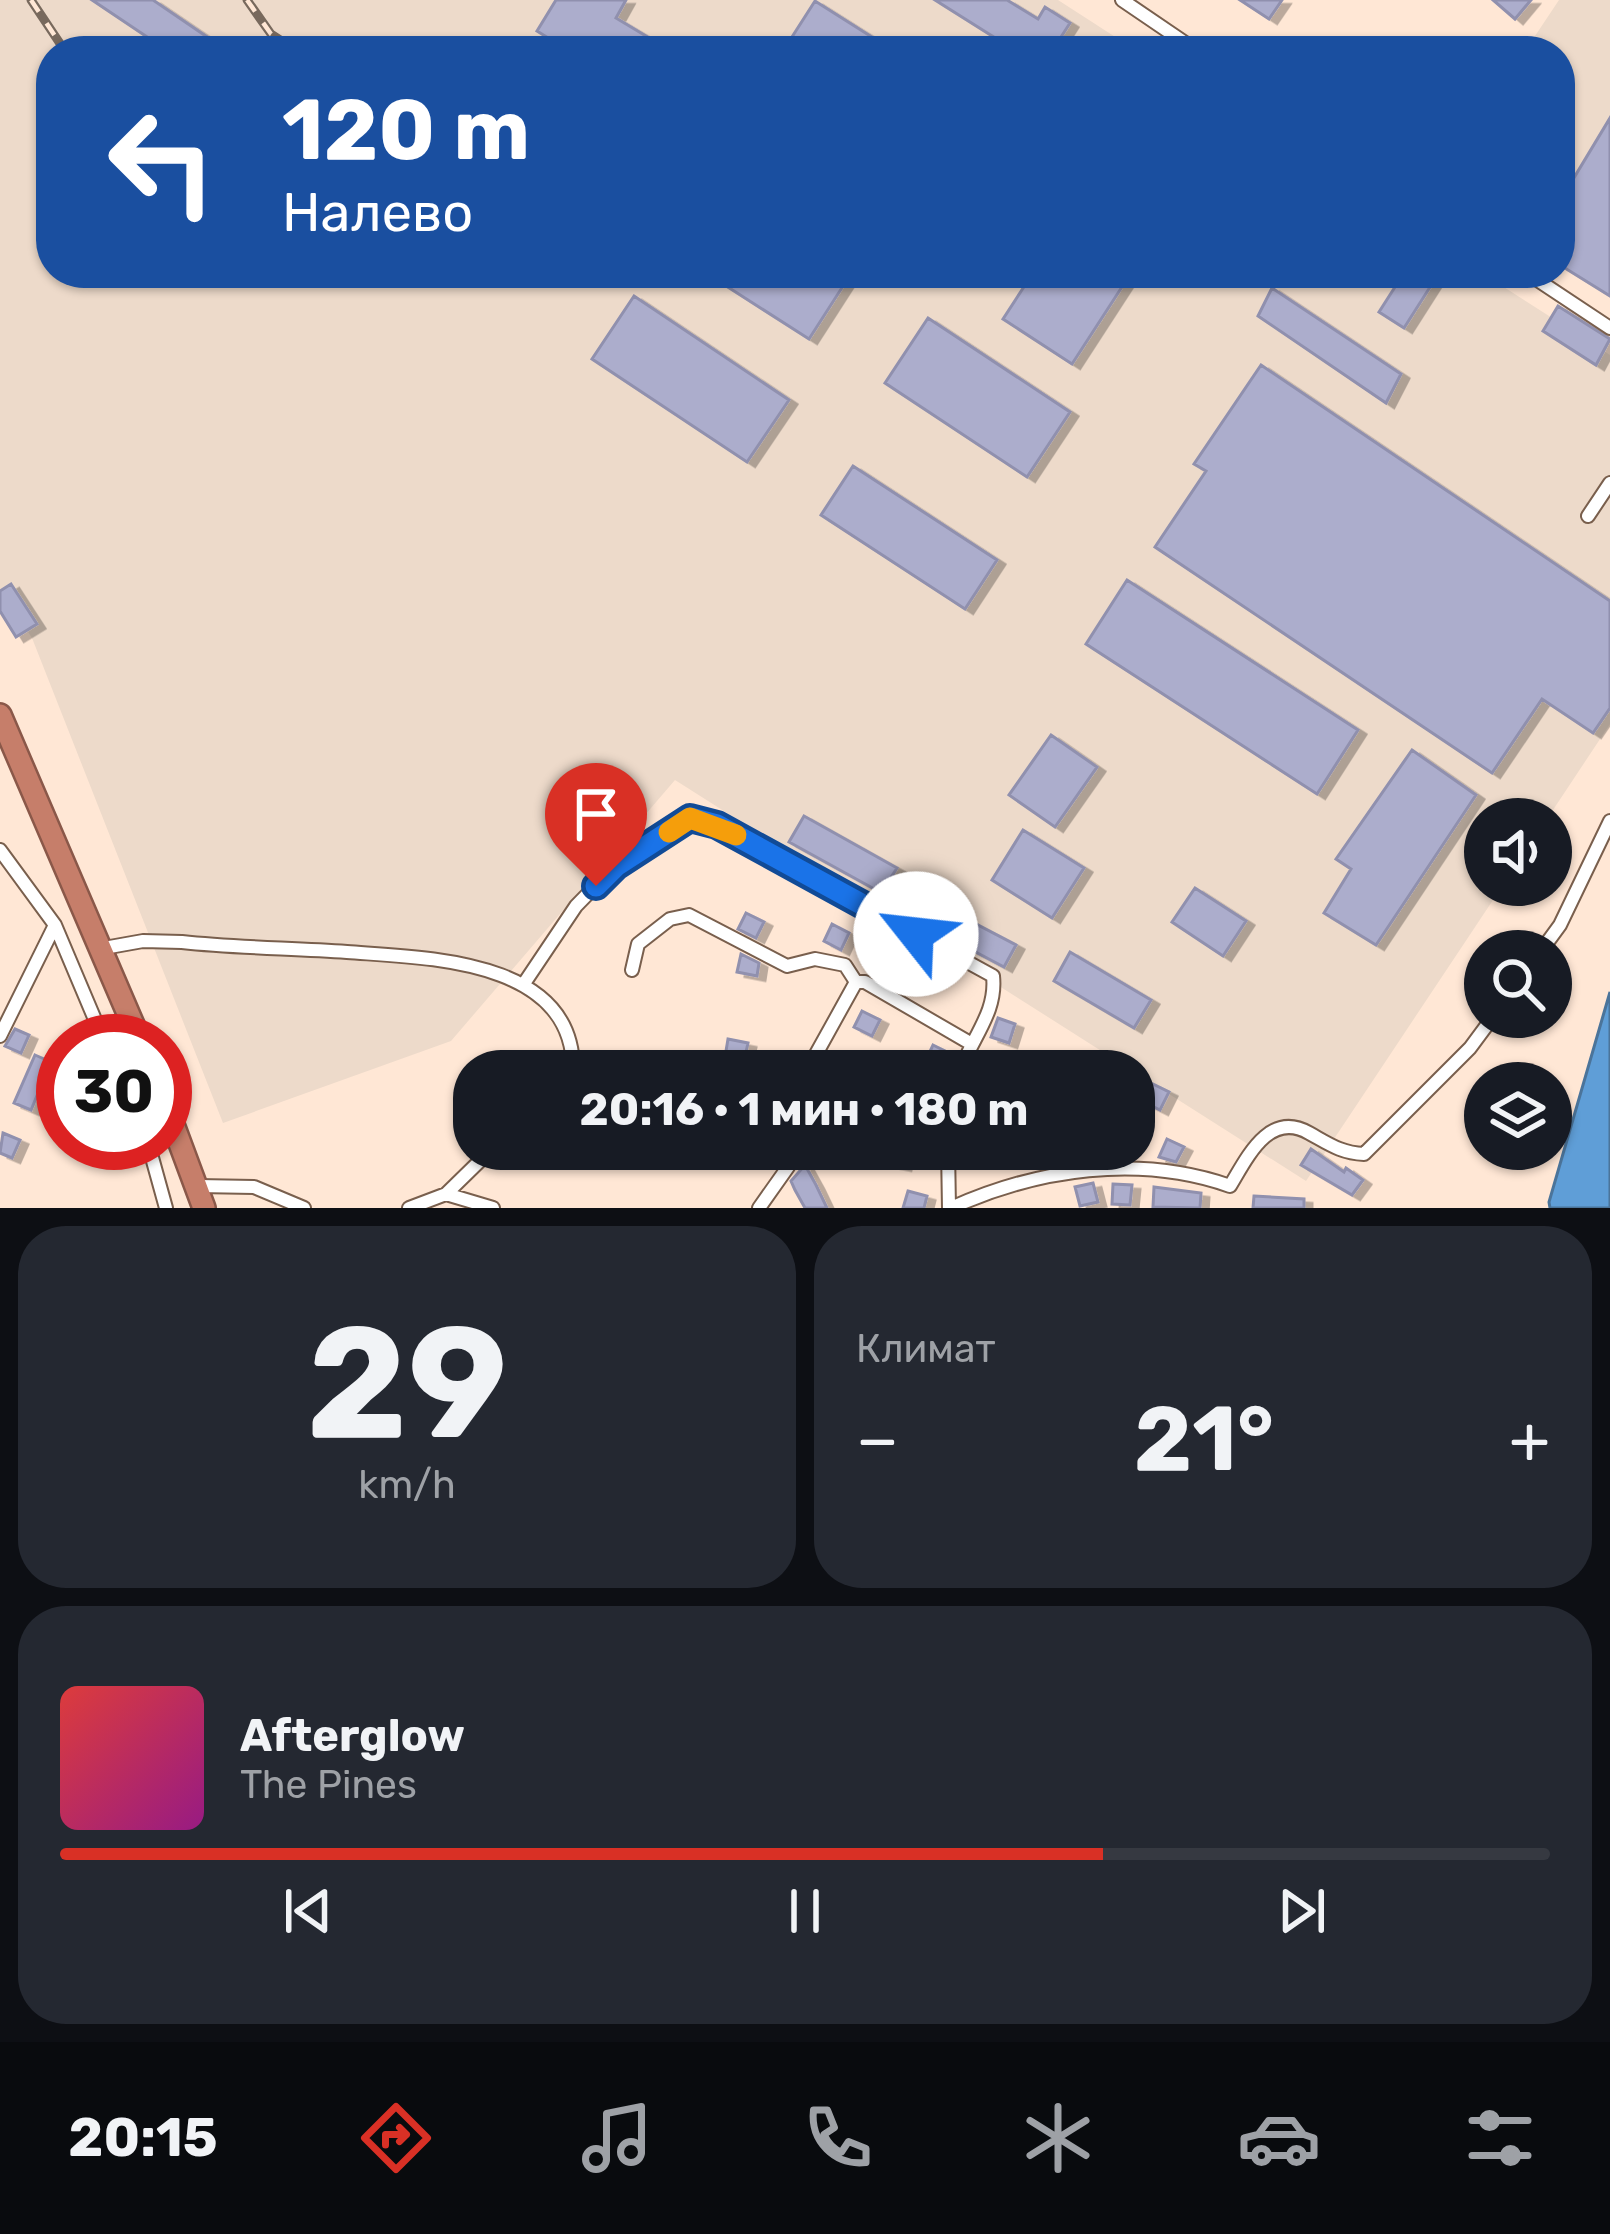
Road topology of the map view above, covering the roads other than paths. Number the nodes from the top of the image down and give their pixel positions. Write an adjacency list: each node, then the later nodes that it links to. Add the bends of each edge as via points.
1 (1123, 0): 2 (street)
2 (1175, 36)
3 (1550, 288): 4 (street)
4 (1610, 328)
5 (1610, 483): 6 (street)
6 (1588, 516)
7 (0, 715): 12 (highway)
8 (1610, 821): 11 (street)
9 (0, 850): 10 (street)
10 (55, 925): 16 (street); 18 (street)
11 (1556, 930)
12 (104, 948): 15 (street, via 143,941 416,956 473,965); 17 (highway)
13 (632, 970): 14 (street, via 638,944 689,915 787,966 815,959 844,965)
14 (856, 982): 20 (street); 22 (street)
15 (523, 985): 20 (street, via 576,906 616,866 690,818 717,825 994,976 996,1000); 21 (street, via 544,1001)
16 (93, 1014)
17 (130, 1014)
18 (0, 1036)
19 (1478, 1038): 29 (street, via 1364,1154 1343,1154 1283,1127 1260,1138 1230,1186)
20 (970, 1043): 23 (street)
21 (569, 1050)
22 (818, 1050)
23 (968, 1050)
24 (155, 1170): 32 (street)
25 (471, 1170): 30 (street)
26 (786, 1170): 36 (street)
27 (949, 1170): 37 (street)
28 (1079, 1170): 37 (street)
29 (1127, 1170)
30 (446, 1194): 34 (street); 35 (street)
31 (201, 1197): 33 (street, via 254,1187)
32 (166, 1208)
33 (304, 1208)
34 (409, 1208)
35 (494, 1208)
36 (759, 1208)
37 (950, 1208)

